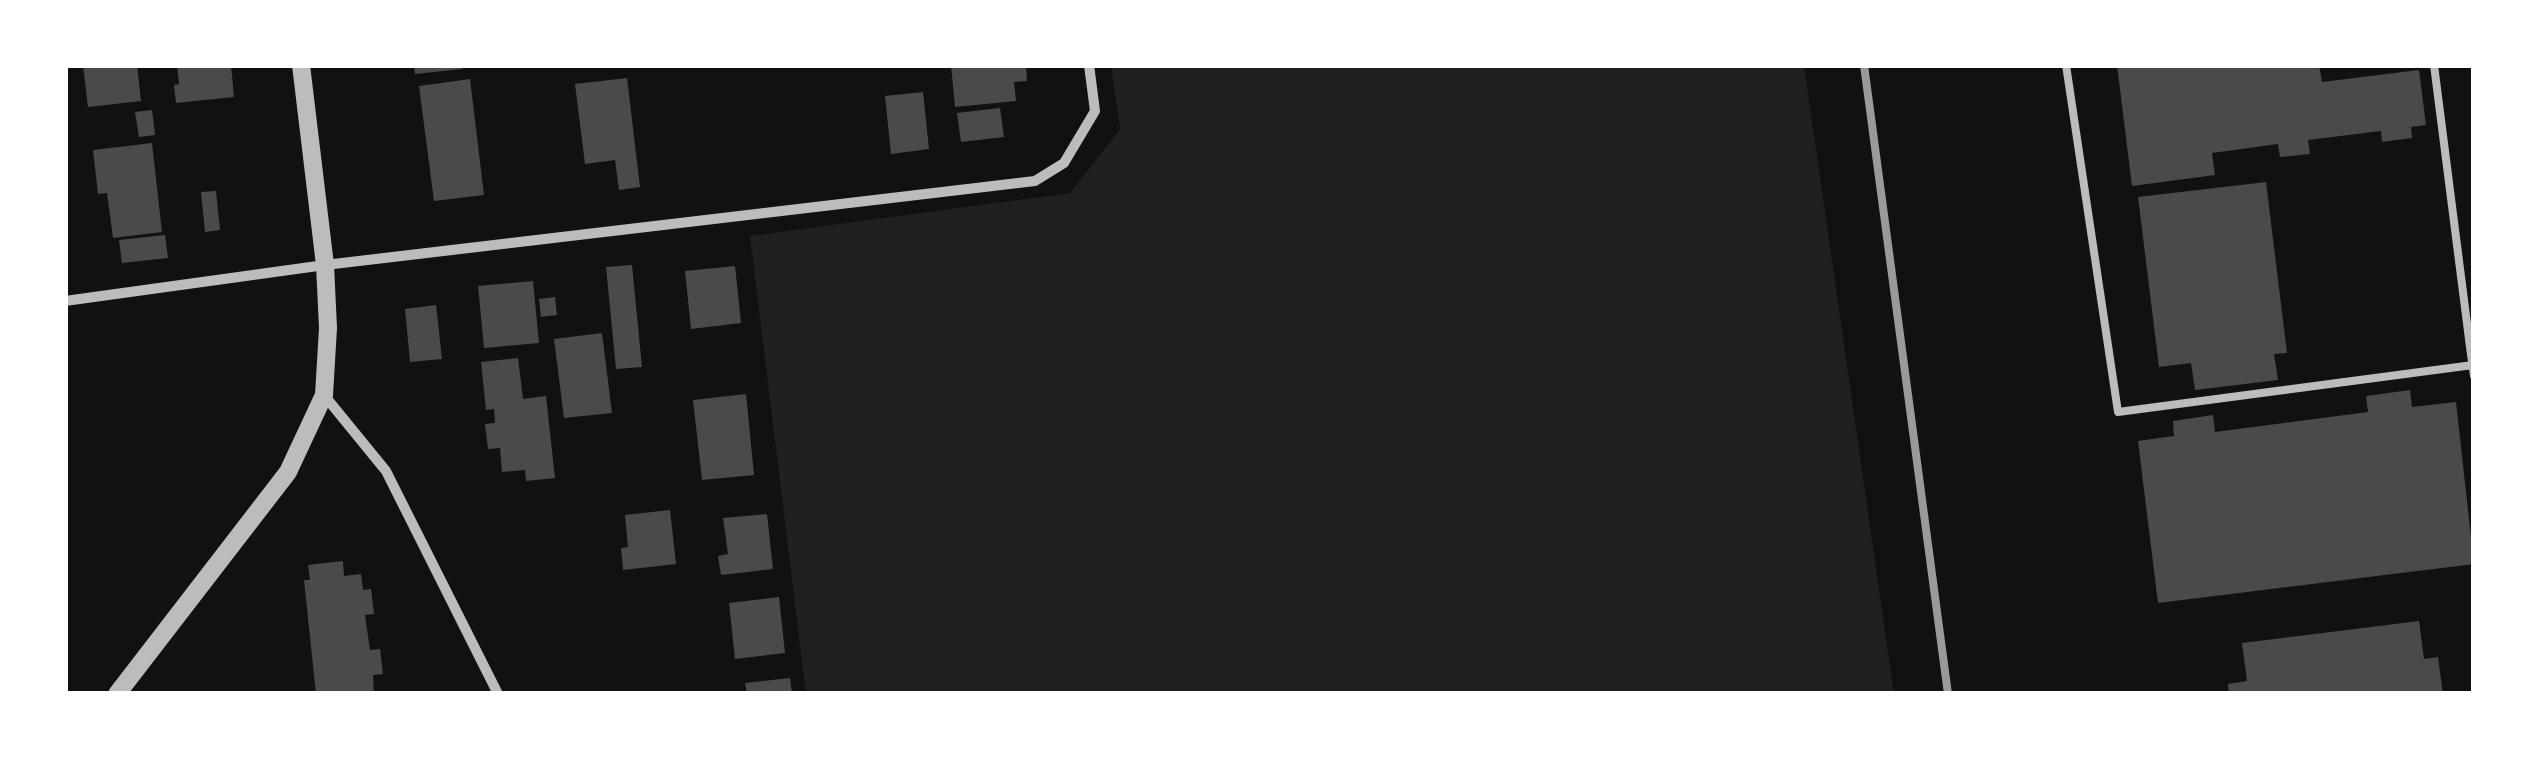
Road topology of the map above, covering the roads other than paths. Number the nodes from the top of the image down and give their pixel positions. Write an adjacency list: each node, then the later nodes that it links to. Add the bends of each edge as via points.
1 (301, 65): 5 (street)
2 (1089, 65): 5 (street, via 1095,111 1064,163 1036,181)
3 (2066, 65): 8 (lane, via 2118,412)
4 (2434, 65): 7 (lane)
5 (326, 266): 6 (street); 10 (street)
6 (65, 301)
7 (2472, 347): 8 (lane)
8 (2472, 365): 9 (lane)
9 (2474, 376)
10 (324, 395): 11 (street, via 288,472); 12 (street, via 386,471)
11 (117, 694)
12 (498, 694)

